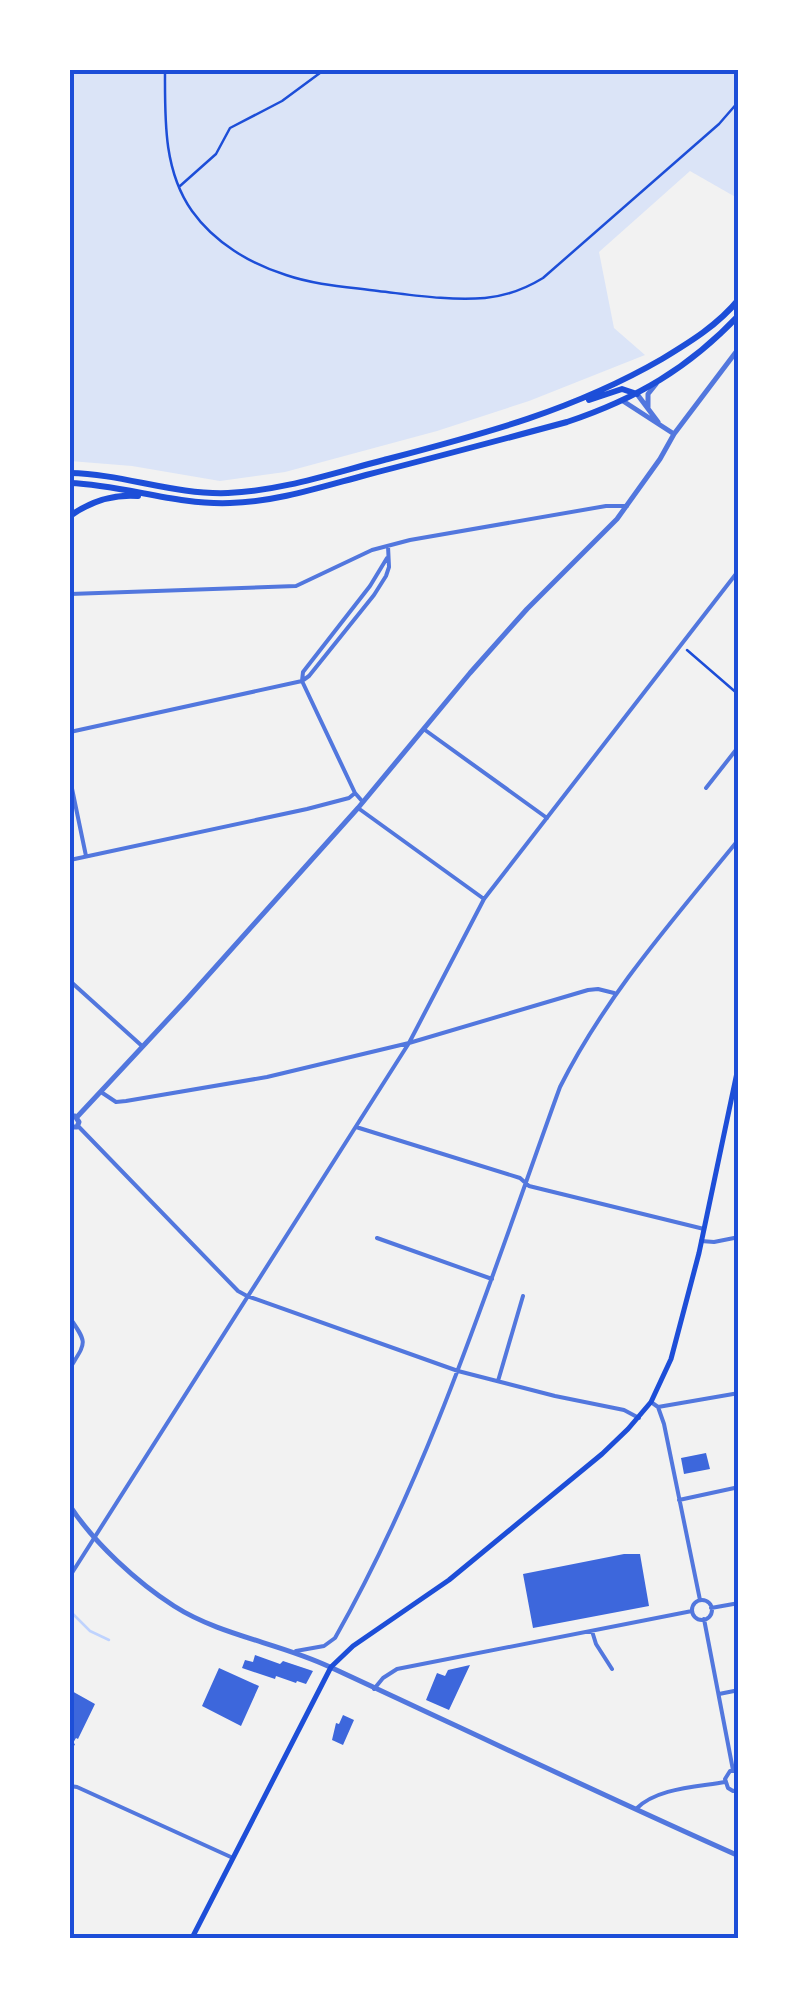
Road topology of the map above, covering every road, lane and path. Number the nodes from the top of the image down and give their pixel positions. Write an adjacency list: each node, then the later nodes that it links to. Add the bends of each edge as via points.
1 (165, 70): 4 (path, via 169,158)
2 (324, 70): 4 (path, via 230,128 216,154)
3 (739, 101): 4 (path, via 542,278 488,298 413,295 285,275 215,238)
4 (178, 188)
5 (739, 299): 10 (highway, via 684,346)
6 (739, 315): 8 (highway)
7 (739, 348): 14 (street)
8 (656, 384): 9 (highway); 12 (street, via 647,397)
9 (637, 394): 10 (highway, via 622,389); 11 (highway); 12 (street)
10 (578, 401): 15 (highway, via 509,426 259,490 200,493)
11 (624, 401): 13 (street); 17 (highway, via 275,498 226,504)
12 (649, 410): 13 (street)
13 (660, 425): 14 (street)
14 (674, 434): 18 (street)
15 (70, 473)
16 (70, 483): 17 (highway)
17 (164, 498): 19 (highway, via 108,497)
18 (628, 506): 20 (street); 26 (street)
19 (70, 516)
20 (388, 546): 22 (street, via 296,586); 24 (street, via 370,586)
21 (739, 570): 23 (street)
22 (70, 594)
23 (682, 645): 25 (path); 33 (street)
24 (302, 680): 27 (street); 31 (street)
25 (739, 695)
26 (423, 728): 32 (street); 33 (street)
27 (70, 732)
28 (739, 746): 30 (street)
29 (70, 778): 35 (street)
30 (706, 788)
31 (356, 793): 32 (street); 35 (street)
32 (360, 805): 37 (street); 41 (street)
33 (547, 818): 37 (street)
34 (739, 839): 39 (street)
35 (86, 856): 36 (street)
36 (70, 860)
37 (484, 898): 40 (street)
38 (70, 981): 41 (street)
39 (615, 994): 40 (street, via 588,990); 47 (street, via 560,1088)
40 (409, 1043): 43 (street, via 126,1101); 46 (street)
41 (142, 1046): 43 (street)
42 (739, 1063): 48 (main road)
43 (101, 1092): 44 (street)
44 (74, 1117): 45 (street)
45 (74, 1126): 53 (street)
46 (356, 1127): 47 (street); 53 (street)
47 (525, 1184): 48 (street); 52 (street)
48 (704, 1230): 51 (main road)
49 (739, 1237): 51 (street)
50 (377, 1238): 52 (street)
51 (701, 1241): 60 (main road, via 671,1359)
52 (492, 1279): 57 (street)
53 (247, 1296): 57 (street); 66 (street)
54 (523, 1296): 58 (street)
55 (70, 1318): 56 (street, via 84,1342)
56 (71, 1363)
57 (458, 1371): 58 (street); 74 (street, via 334,1638)
58 (498, 1381): 62 (street)
59 (739, 1393): 61 (street)
60 (650, 1402): 61 (street); 62 (main road)
61 (658, 1407): 64 (street)
62 (639, 1418): 75 (main road, via 448,1580)
63 (739, 1487): 64 (street)
64 (678, 1500): 68 (street)
65 (70, 1506): 66 (street)
66 (94, 1536): 67 (street); 74 (street, via 142,1582 199,1620)
67 (70, 1576)
68 (700, 1600): 70 (street); 71 (street)
69 (739, 1603): 70 (street)
70 (711, 1608): 72 (street)
71 (692, 1611): 72 (street); 73 (street)
72 (704, 1619): 79 (street)
73 (592, 1631): 76 (street); 77 (street, via 398,1669)
74 (296, 1651): 75 (street)
75 (331, 1667): 77 (street); 87 (main road)
76 (612, 1669)
77 (374, 1689): 85 (street)
78 (739, 1690): 79 (street)
79 (719, 1694): 80 (street)
80 (736, 1770): 81 (street)
81 (725, 1782): 83 (street); 85 (street, via 655,1796)
82 (70, 1786): 87 (street)
83 (738, 1790): 84 (street)
84 (739, 1804)
85 (636, 1809): 86 (street)
86 (739, 1856)
87 (233, 1858): 88 (main road)
88 (192, 1938)

